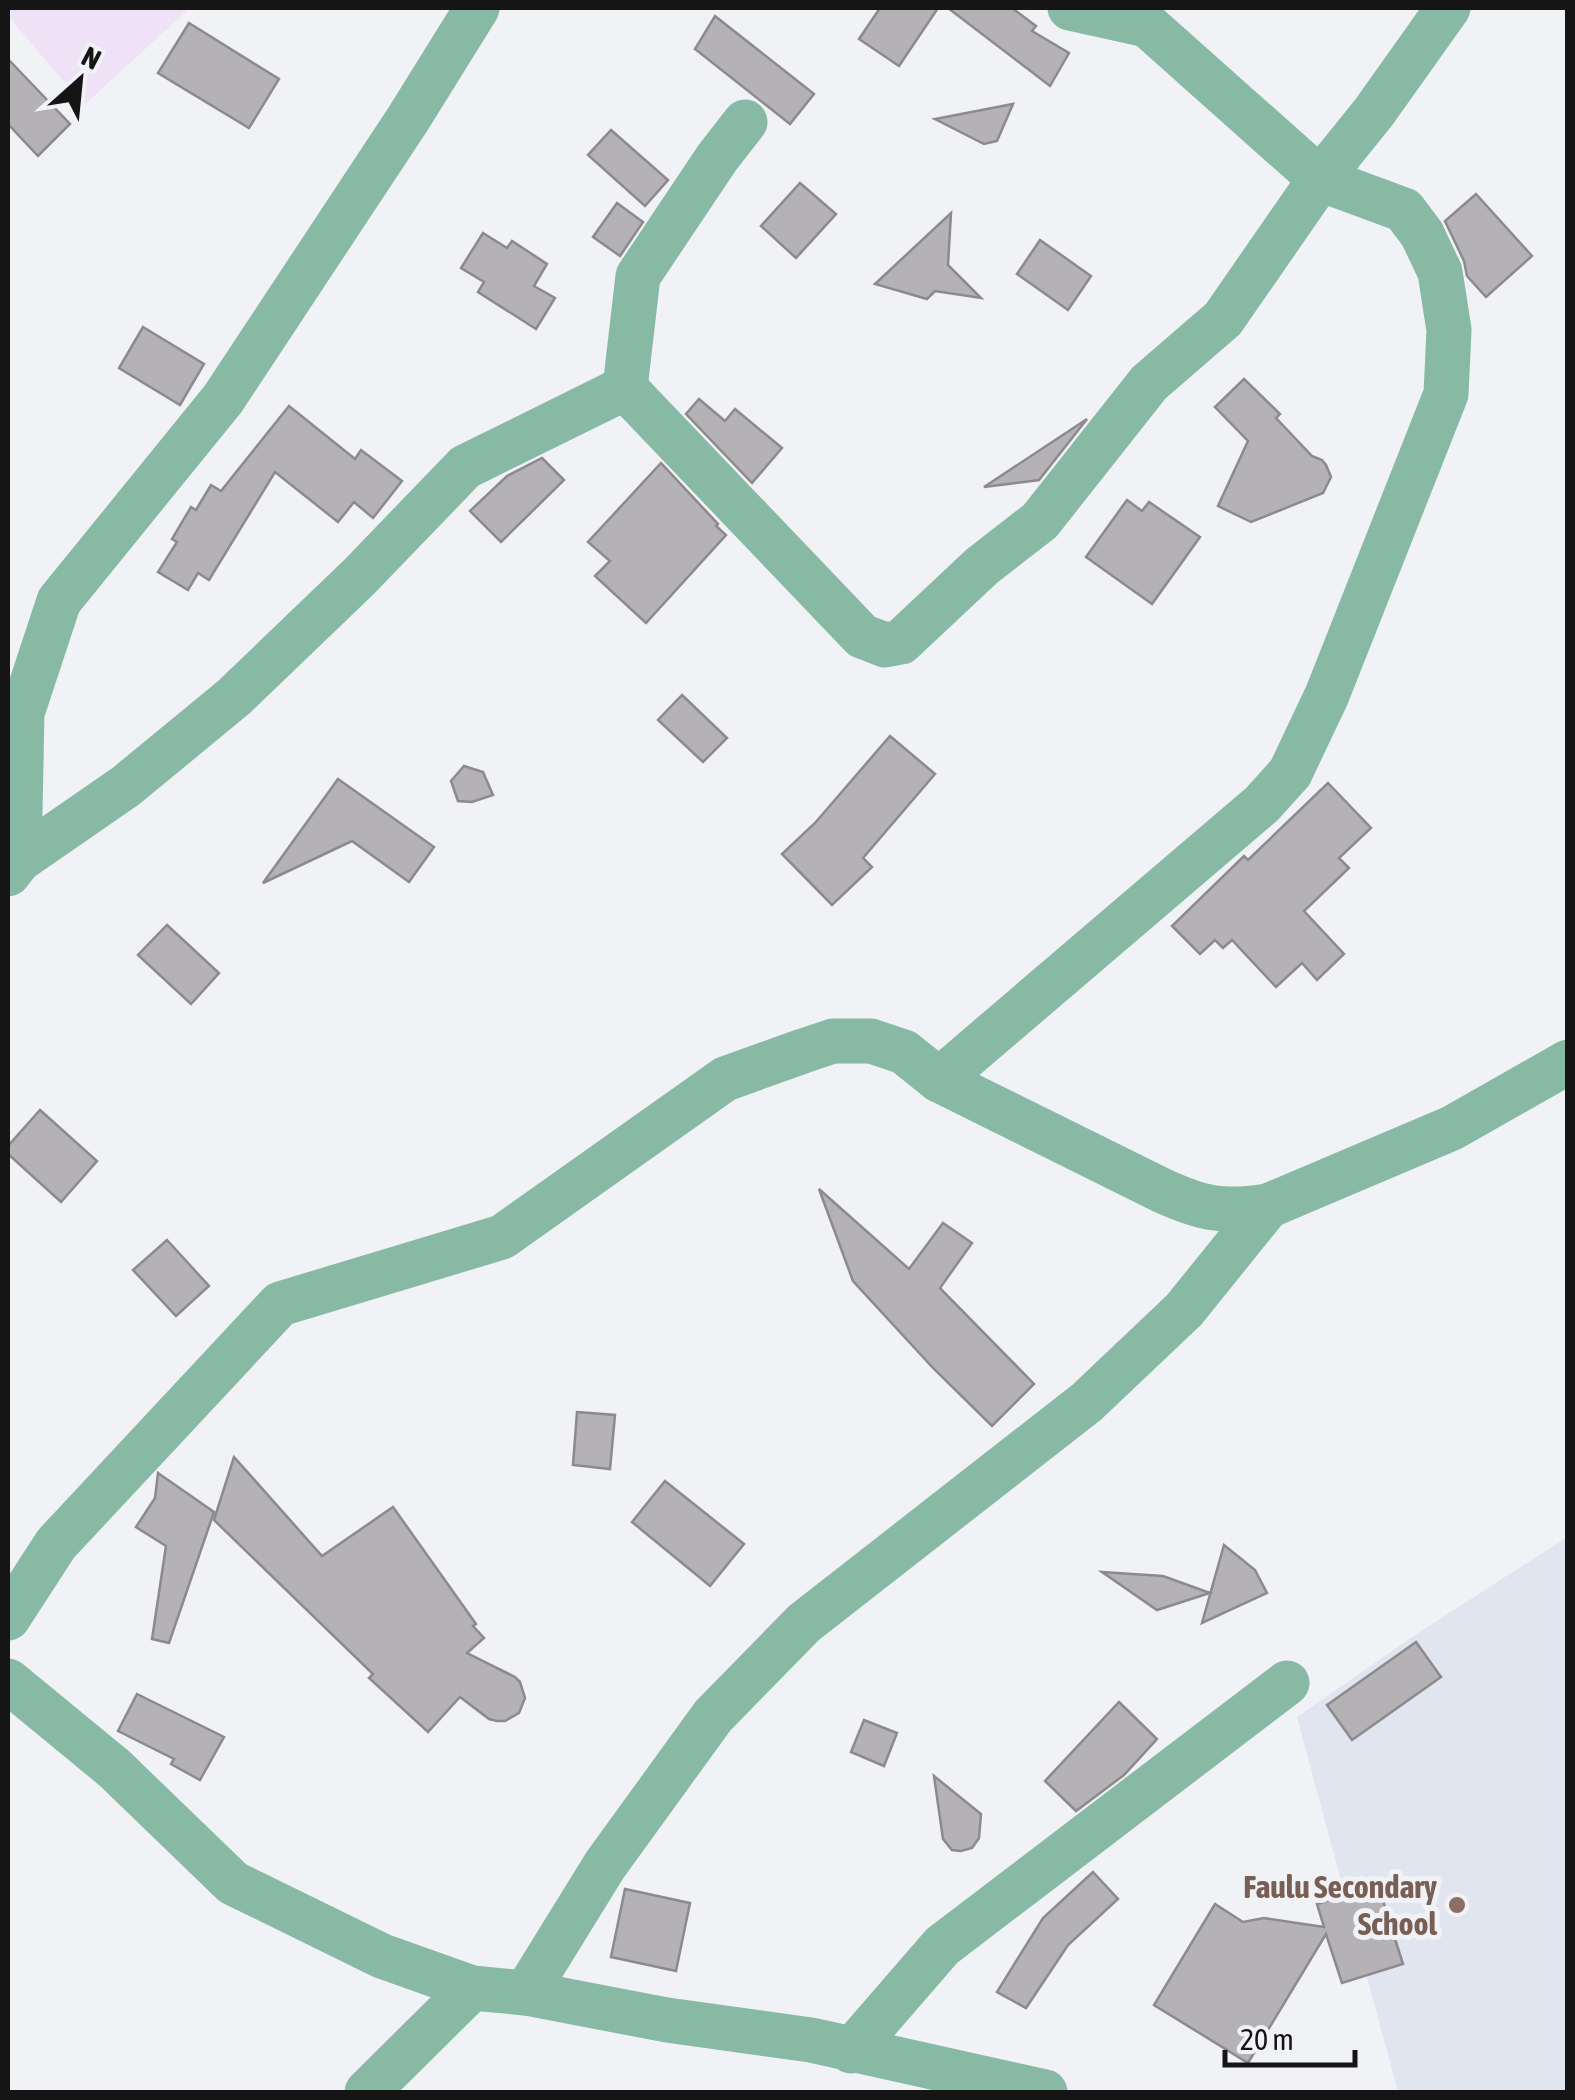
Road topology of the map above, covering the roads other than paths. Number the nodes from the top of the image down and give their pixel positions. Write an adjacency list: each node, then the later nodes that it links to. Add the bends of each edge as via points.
1 (477, 8): 7 (street, via 222,399 59,601 22,713)
2 (1070, 8): 5 (street, via 1147,25)
3 (1448, 8): 5 (street)
4 (745, 122): 6 (street, via 638,276)
5 (1320, 179): 6 (street, via 1223,319 1149,383 1040,520 901,642 884,645 862,636); 9 (street, via 1404,210 1440,272 1449,330 1446,394 1326,695 1290,772 1262,804)
6 (625, 388): 7 (street, via 465,466 234,697)
7 (13, 867)
8 (1568, 1062): 10 (street, via 1452,1128)
9 (939, 1080): 10 (street, via 1188,1202 1216,1210); 11 (street, via 904,1052 870,1041 833,1041 803,1051 725,1079 502,1237 280,1304 56,1544)
10 (1268, 1206): 15 (street, via 1184,1310 1087,1402 804,1624 713,1716 605,1865)
11 (8, 1618)
12 (8, 1681): 14 (street, via 115,1769 232,1884 382,1956)
13 (1287, 1683): 16 (street, via 942,1946)
14 (472, 1988): 15 (street); 17 (street)
15 (526, 1994): 16 (street)
16 (851, 2051): 18 (street)
17 (368, 2092)
18 (1045, 2092)

